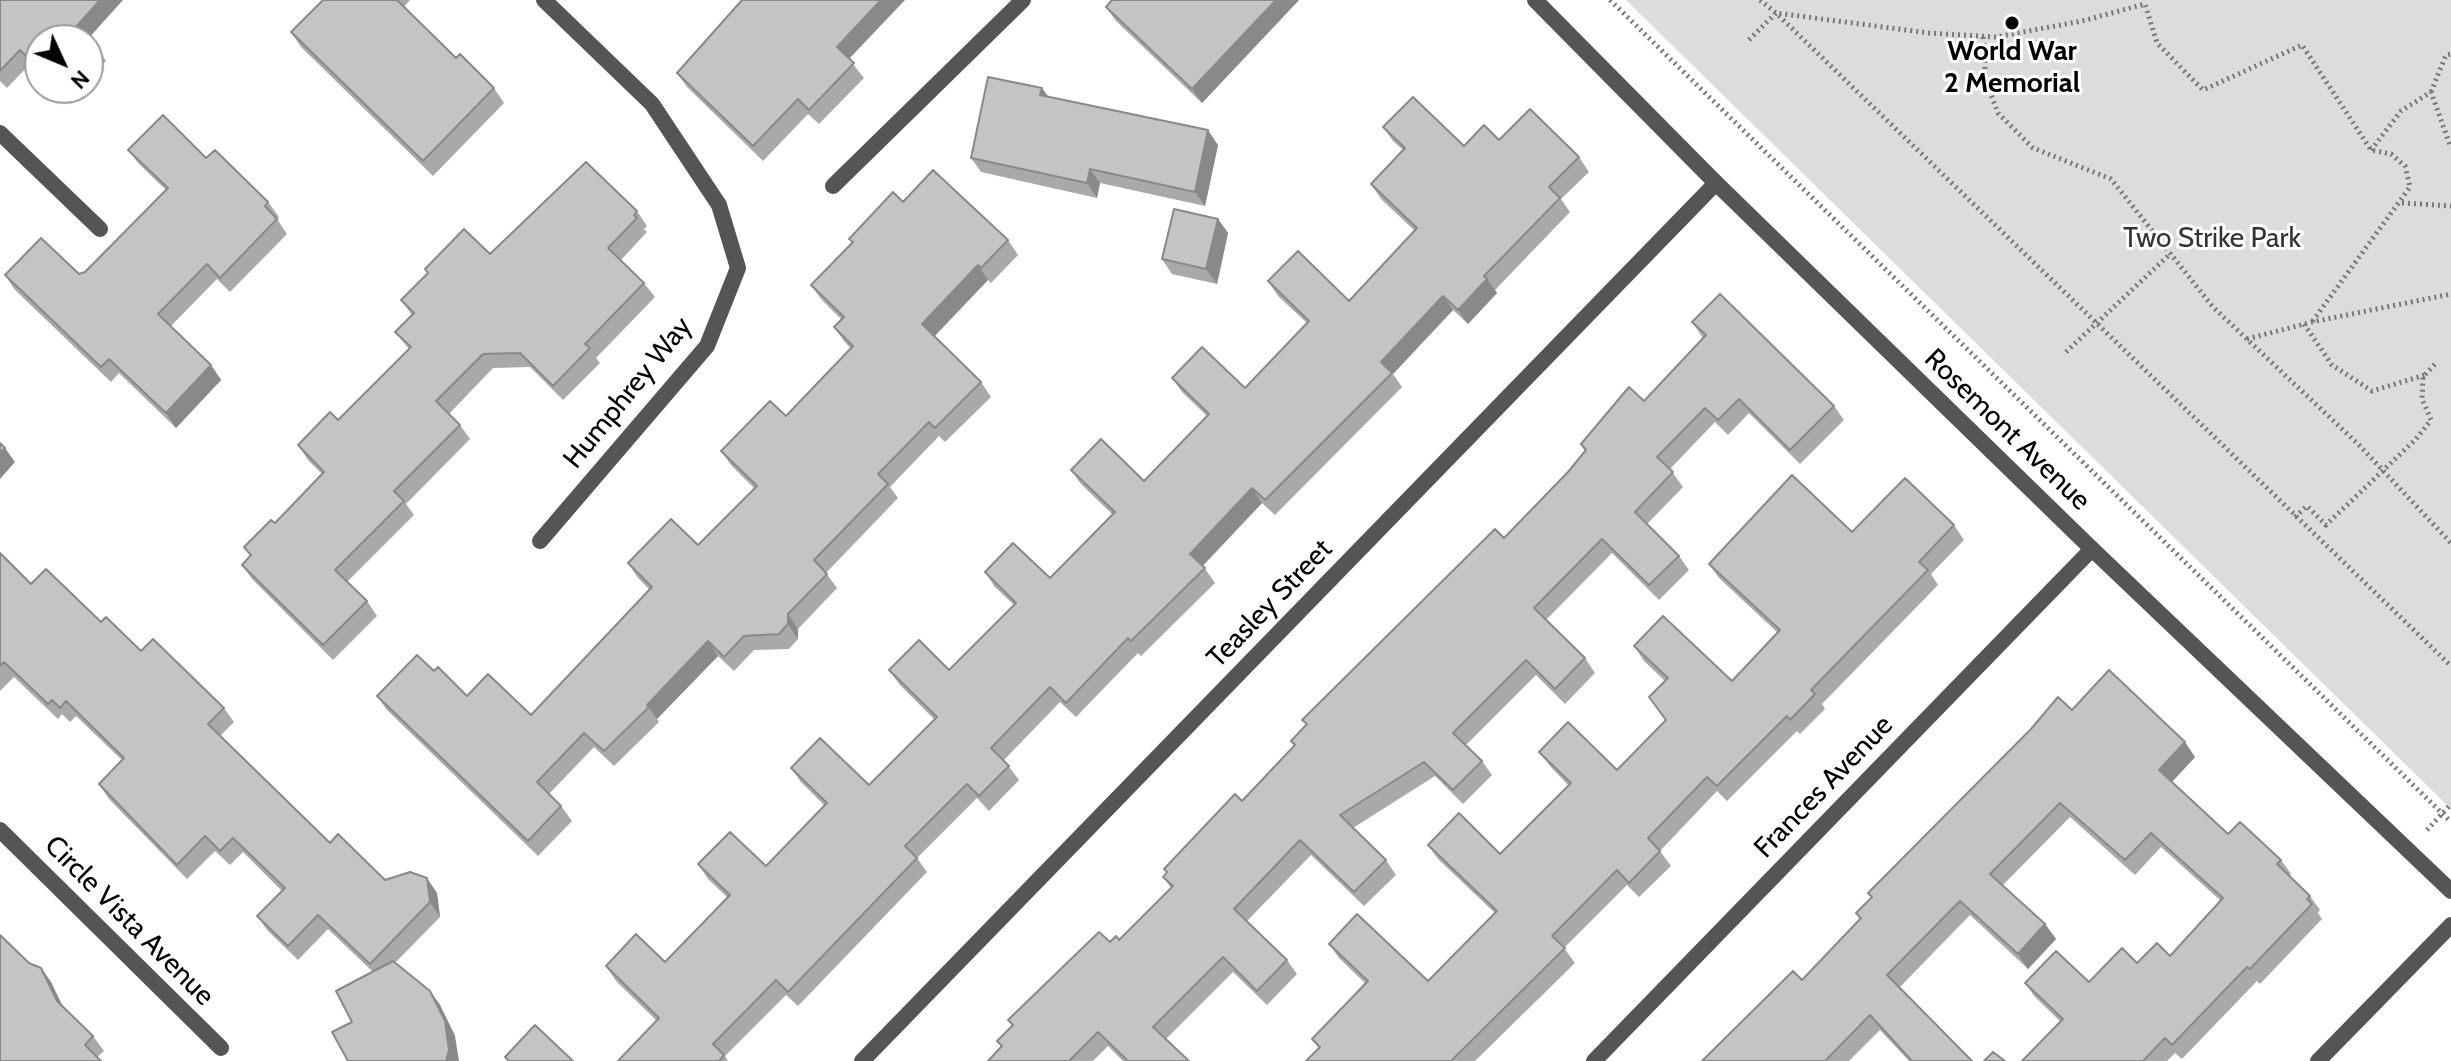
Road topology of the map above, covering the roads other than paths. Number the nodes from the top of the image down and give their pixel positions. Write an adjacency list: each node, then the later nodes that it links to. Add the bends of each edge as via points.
1 (544, 0): 8 (street, Humphrey Way, via 652,104 719,205 738,268 707,346)
2 (1023, 0): 6 (street)
3 (1535, 0): 5 (street, Rosemont Avenue)
4 (0, 133): 7 (street)
5 (1716, 183): 9 (street, Rosemont Avenue); 14 (street, Teasley Street)
6 (833, 186)
7 (100, 229)
8 (540, 541)
9 (2092, 549): 11 (street, Rosemont Avenue); 15 (street, Frances Avenue)
10 (0, 830): 13 (street, Circle Vista Avenue)
11 (2451, 891)
12 (2451, 925): 16 (street)
13 (221, 1048)
14 (862, 1061)
15 (1594, 1061)
16 (2318, 1061)

